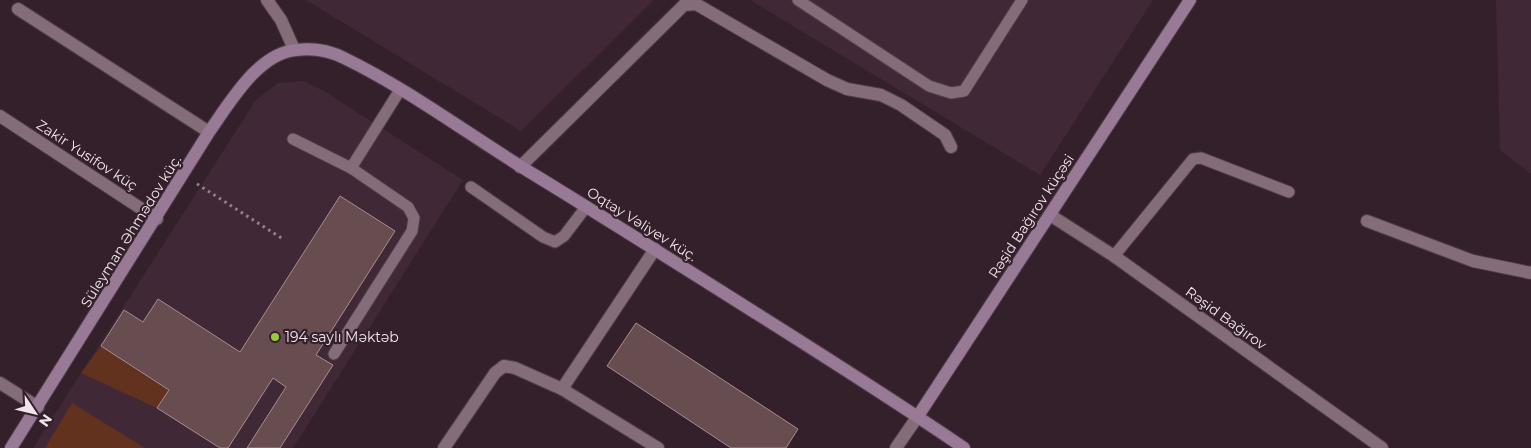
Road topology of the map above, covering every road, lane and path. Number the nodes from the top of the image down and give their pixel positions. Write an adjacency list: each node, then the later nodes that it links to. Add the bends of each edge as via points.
1 (266, 0): 6 (street, via 281,20)
2 (798, 0): 3 (lane, via 929,86 951,93 964,91)
3 (1022, 0)
4 (1190, 0): 18 (street, Rəşid Bağırov küçəsi)
5 (18, 9): 9 (street)
6 (294, 50): 7 (street, Oqtay Vəliyev küç., via 321,50 342,57); 9 (street, Süleyman Əhmədov küç., via 276,56 260,68 240,88)
7 (400, 90): 12 (street, Oqtay Vəliyev küç.); 13 (lane)
8 (0, 116): 19 (street, Zakir Yusifov küç)
9 (210, 132): 14 (street, Süleyman Əhmədov küç.)
10 (293, 139): 13 (lane)
11 (951, 147): 12 (street, via 945,134 901,105 881,95 847,89 827,80 696,4 684,5)
12 (520, 167): 17 (street, Oqtay Vəliyev küç.)
13 (351, 168): 25 (lane, via 408,206 414,218 412,231)
14 (184, 176): 19 (street, Süleyman Əhmədov küç.); 21 (path)
15 (472, 188): 17 (lane, via 555,242 564,236)
16 (1289, 192): 23 (lane, via 1201,158 1193,159)
17 (586, 207): 22 (street, Oqtay Vəliyev küç.)
18 (1050, 215): 23 (street, Rəşid Bağırov); 29 (street, Rəşid Bağırov küçəsi)
19 (157, 219): 28 (street, Süleyman Əhmədov küç.)
20 (1367, 220): 24 (street, via 1473,261)
21 (283, 239)
22 (655, 249): 27 (street); 29 (street, Oqtay Vəliyev küç.)
23 (1114, 256): 35 (street, Rəşid Bağırov)
24 (1531, 273)
25 (334, 354)
26 (0, 383): 28 (street)
27 (562, 389): 31 (street, via 504,366 495,373); 32 (street)
28 (38, 407): 30 (street, Süleyman Əhmədov küç.)
29 (918, 416): 33 (street, Rəşid Bağırov küçəsi); 34 (street, Oqtay Vəliyev küç.)
30 (11, 448)
31 (444, 448)
32 (658, 448)
33 (896, 448)
34 (964, 448)
35 (1382, 448)

